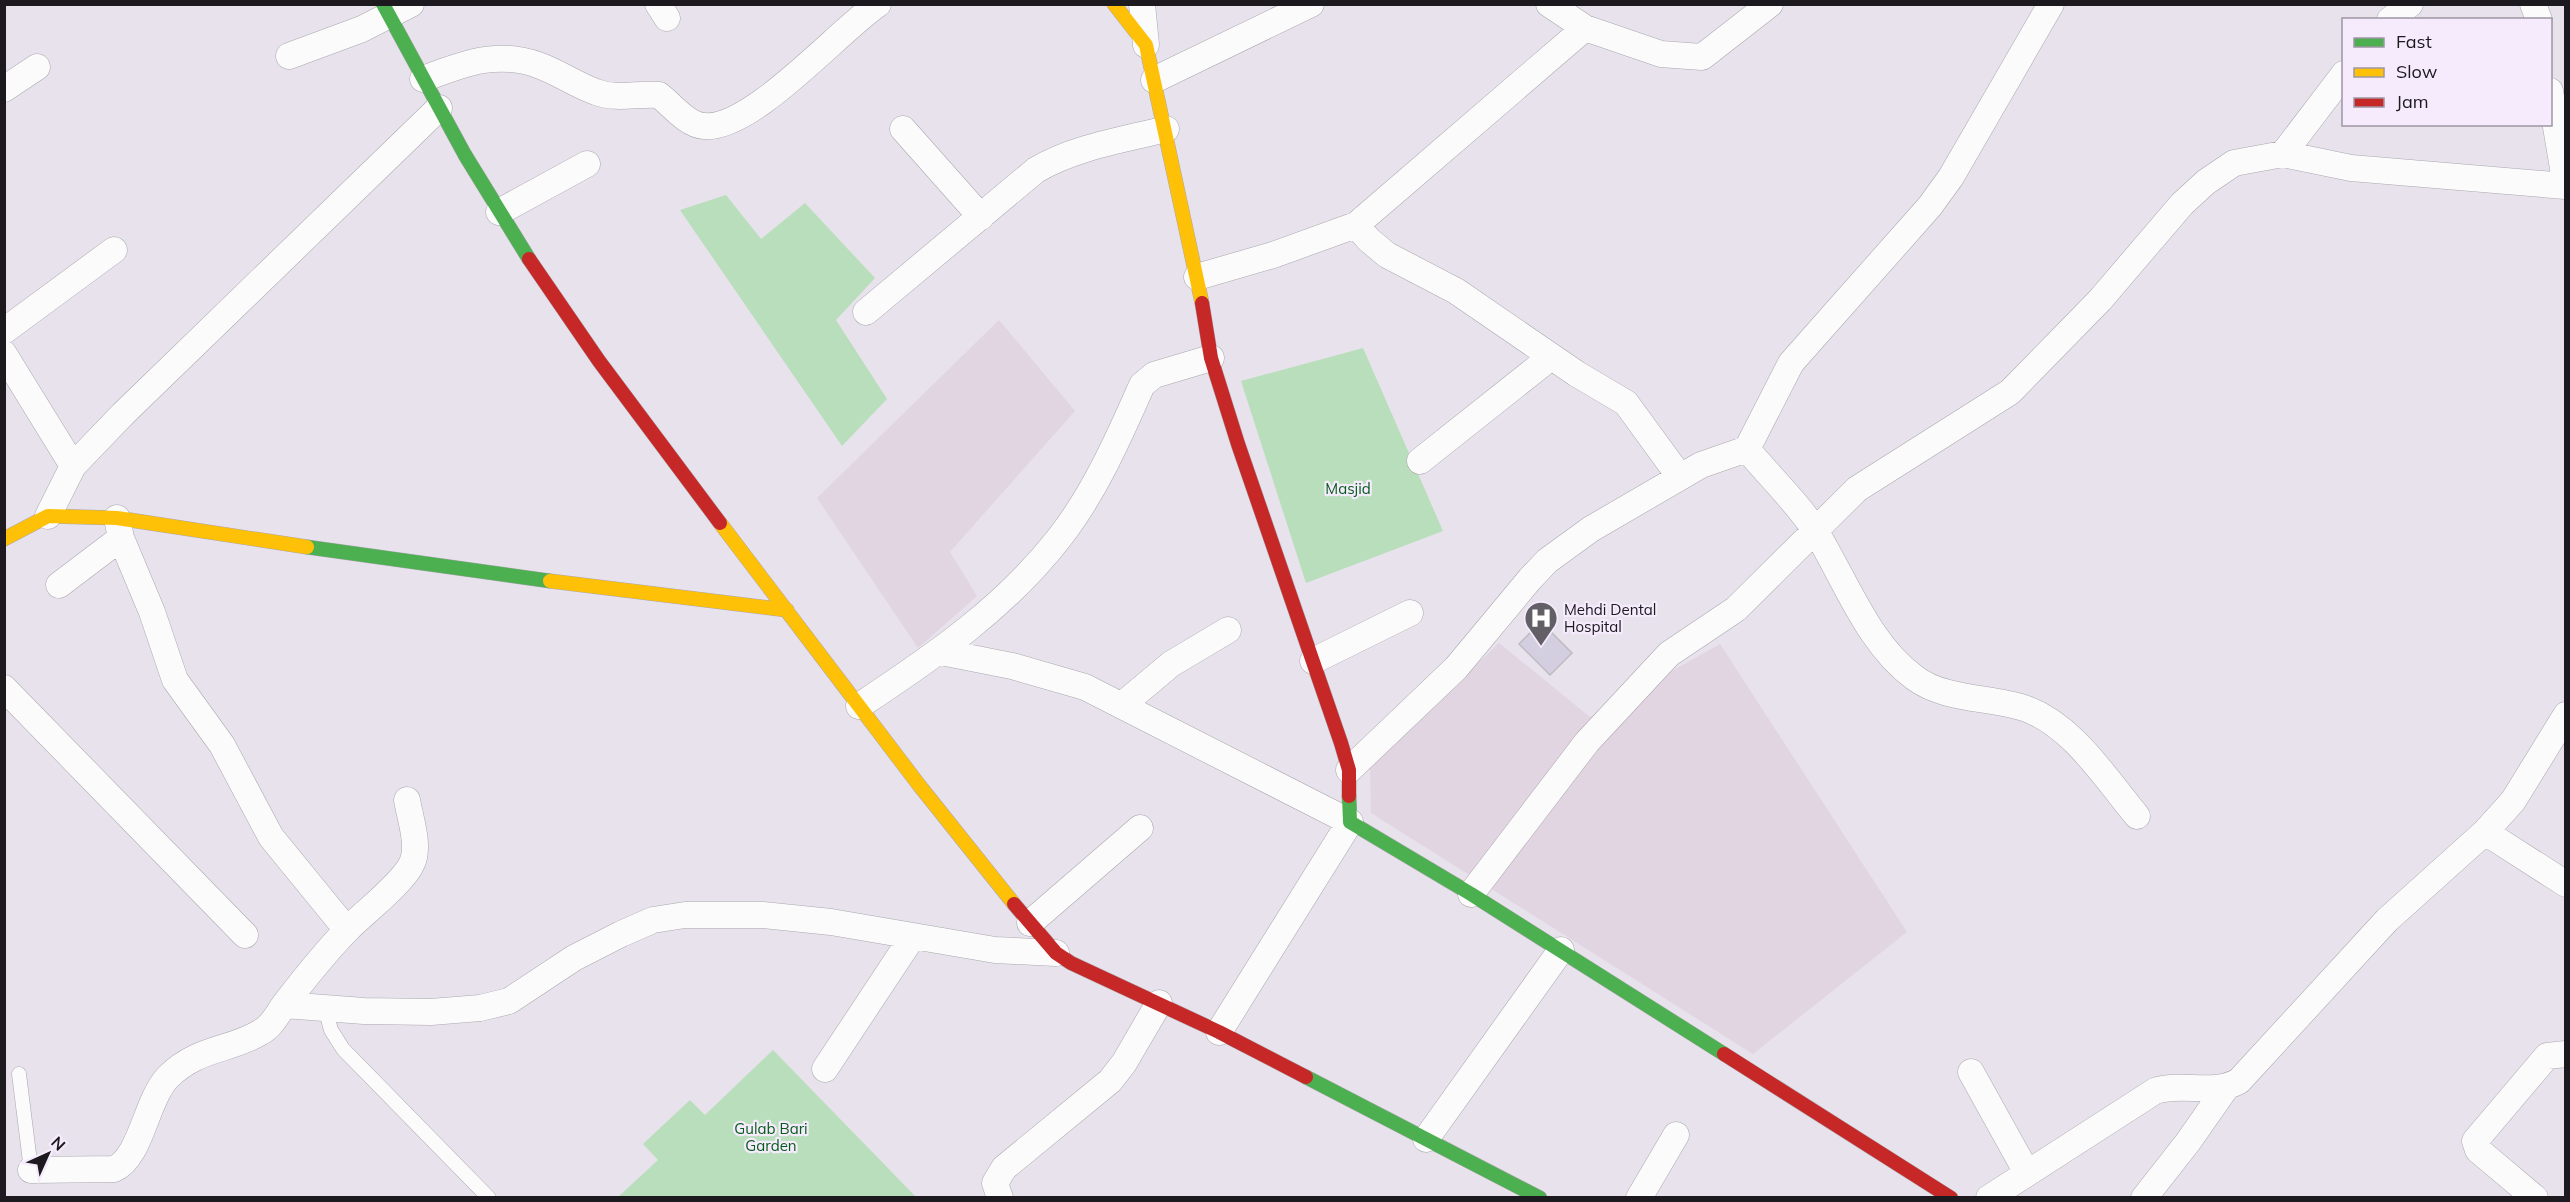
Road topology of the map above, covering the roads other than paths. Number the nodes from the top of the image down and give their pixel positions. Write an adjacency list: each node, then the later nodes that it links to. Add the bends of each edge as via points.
1 (878, 4): 16 (street, via 795,78 732,118 705,127 692,123 659,96 615,97 538,65 507,57 469,63)
2 (1114, 4): 12 (main road)
3 (1142, 4): 12 (street)
4 (1311, 4): 17 (street)
5 (1550, 4): 11 (street)
6 (1770, 4): 11 (street, via 1702,57 1661,54)
7 (2051, 4): 36 (street, via 1951,177 1791,363)
8 (2410, 4): 10 (street)
9 (394, 8): 13 (street, via 362,29); 16 (main road)
10 (2392, 18)
11 (1585, 28): 28 (street)
12 (1146, 45): 17 (main road)
13 (289, 56)
14 (37, 67): 18 (street)
15 (2342, 75): 23 (street)
16 (423, 79): 20 (main road)
17 (1154, 80): 22 (main road)
18 (4, 89)
19 (2552, 104): 25 (street)
20 (439, 108): 26 (main road); 38 (street)
21 (903, 129): 27 (street)
22 (1166, 129): 27 (street, via 1053,160); 30 (main road)
23 (2283, 154): 25 (street, via 2351,168); 42 (street, via 2234,163 2206,182 2182,204 2100,300 2010,392 1857,489)
24 (587, 164): 26 (street)
25 (2565, 186)
26 (499, 212): 45 (main road, via 584,339)
27 (981, 217): 31 (street)
28 (1356, 225): 30 (street); 35 (street, via 1387,255 1456,291)
29 (114, 250): 32 (street)
30 (1197, 277): 34 (main road)
31 (866, 312)
32 (4, 331)
33 (4, 354): 38 (street)
34 (1211, 357): 48 (street, via 1154,375 1142,385 1094,483 1061,536 1025,578); 49 (main road)
35 (1551, 357): 37 (street); 39 (street, via 1626,403)
36 (1747, 449): 39 (street); 42 (street)
37 (1420, 461)
38 (73, 466): 40 (street)
39 (1680, 477): 54 (street, via 1592,529 1547,561 1456,668)
40 (48, 516): 41 (main road, via 75,515); 43 (main road)
41 (119, 528): 44 (street); 45 (main road); 63 (street, via 174,680 222,745 271,837)
42 (1815, 530): 56 (street, via 1869,627 1904,669 1927,685 2025,709 2056,726 2072,739); 61 (street, via 1736,609 1669,654 1587,742)
43 (4, 539)
44 (59, 585)
45 (787, 610): 52 (main road)
46 (1410, 614): 49 (street)
47 (1228, 630): 51 (street, via 1171,664)
48 (941, 652): 51 (street, via 1052,676); 52 (street)
49 (1313, 661): 54 (main road)
50 (4, 688): 64 (street)
51 (1122, 705): 57 (street)
52 (859, 706): 62 (main road)
53 (2565, 715): 59 (street, via 2513,801)
54 (1349, 770): 57 (main road)
55 (407, 800): 63 (street, via 415,851 413,862)
56 (2137, 816)
57 (1350, 822): 61 (main road); 71 (street)
58 (1140, 828): 62 (street)
59 (2485, 832): 60 (street); 76 (street, via 2388,920 2239,1081)
60 (2565, 884)
61 (1471, 894): 66 (main road)
62 (1030, 923): 67 (main road)
63 (347, 930): 69 (street)
64 (245, 936)
65 (913, 936): 67 (street, via 995,950); 70 (street, via 763,915 685,915 653,921 621,934 574,958 509,1001 432,1012); 73 (street)
66 (1560, 950): 78 (street); 85 (main road)
67 (1056, 953): 68 (main road)
68 (1159, 1003): 71 (main road); 82 (street, via 1110,1082 1004,1168 995,1184)
69 (284, 1005): 70 (street); 79 (street, via 260,1034 205,1052 167,1078 154,1095 131,1153 122,1165 114,1169)
70 (325, 1008): 81 (lane, via 331,1030 343,1049)
71 (1219, 1032): 78 (main road)
72 (2565, 1054): 88 (street, via 2547,1056 2475,1141 2478,1150)
73 (825, 1070)
74 (1971, 1072): 80 (street)
75 (19, 1074): 79 (lane)
76 (2225, 1089): 80 (street, via 2170,1087 2155,1091); 87 (street)
77 (1676, 1135): 84 (street)
78 (1426, 1139): 83 (main road)
79 (31, 1170)
80 (2027, 1173): 86 (street)
81 (489, 1197)
82 (1000, 1197)
83 (1540, 1197)
84 (1639, 1197)
85 (1951, 1197)
86 (1989, 1197)
87 (2144, 1197)
88 (2535, 1197)

